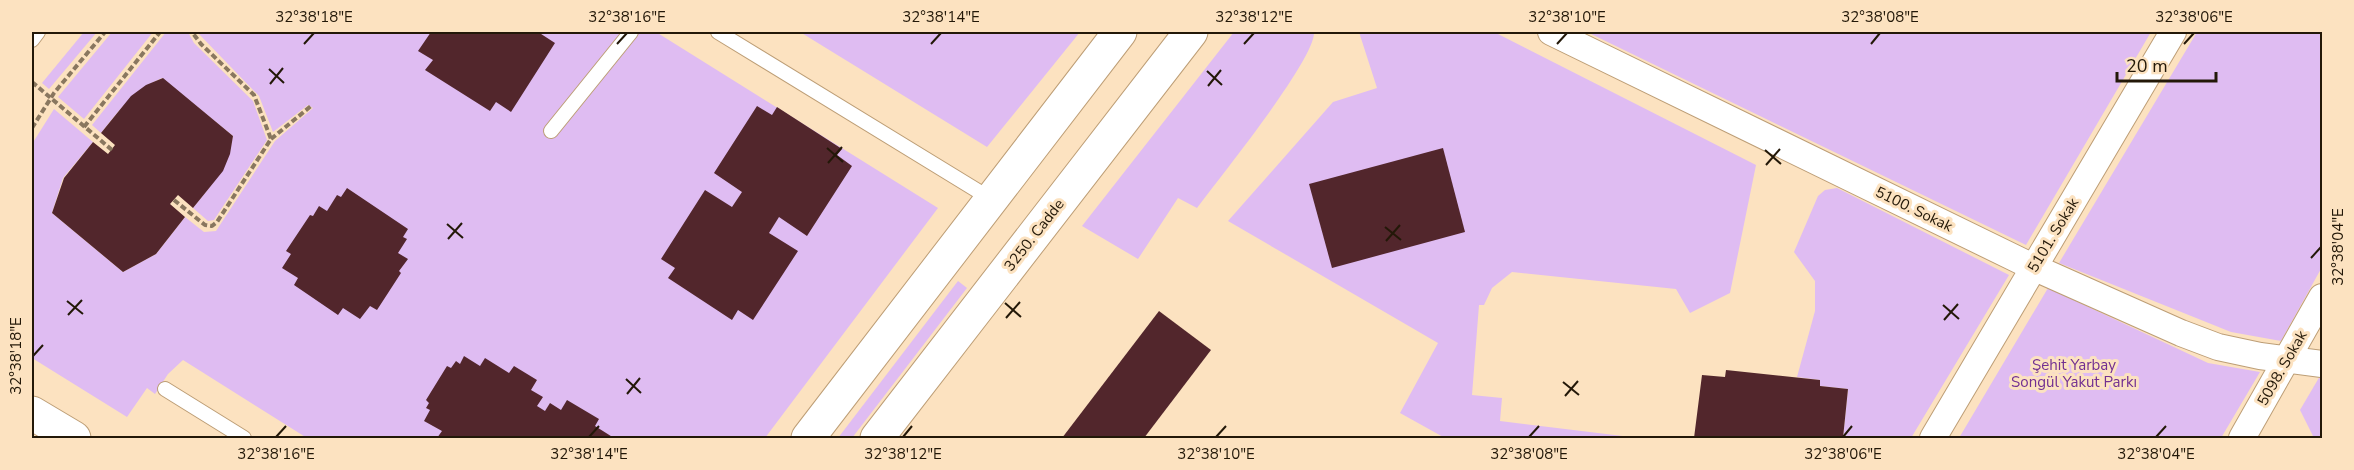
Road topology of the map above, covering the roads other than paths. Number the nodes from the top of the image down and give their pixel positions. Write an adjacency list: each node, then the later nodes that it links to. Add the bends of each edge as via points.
1 (38, 32): 8 (lane)
2 (631, 32): 9 (lane)
3 (718, 32): 10 (lane)
4 (1120, 32): 10 (street)
5 (1191, 32): 20 (street, 3250. Cadde)
6 (1551, 32): 11 (street, 5100. Sokak)
7 (2173, 32): 11 (street, 5101. Sokak)
8 (32, 40)
9 (551, 131)
10 (991, 198): 19 (street)
11 (2034, 267): 13 (street, 5100. Sokak, via 2218,347); 21 (street, 5101. Sokak)
12 (2322, 297): 13 (street, 5098. Sokak)
13 (2288, 359): 14 (street, 5100. Sokak); 22 (street, 5098. Sokak)
14 (2322, 364)
15 (165, 389): 18 (lane)
16 (32, 413): 17 (street)
17 (74, 438)
18 (244, 438)
19 (808, 438)
20 (877, 438)
21 (1933, 438)
22 (2242, 438)

